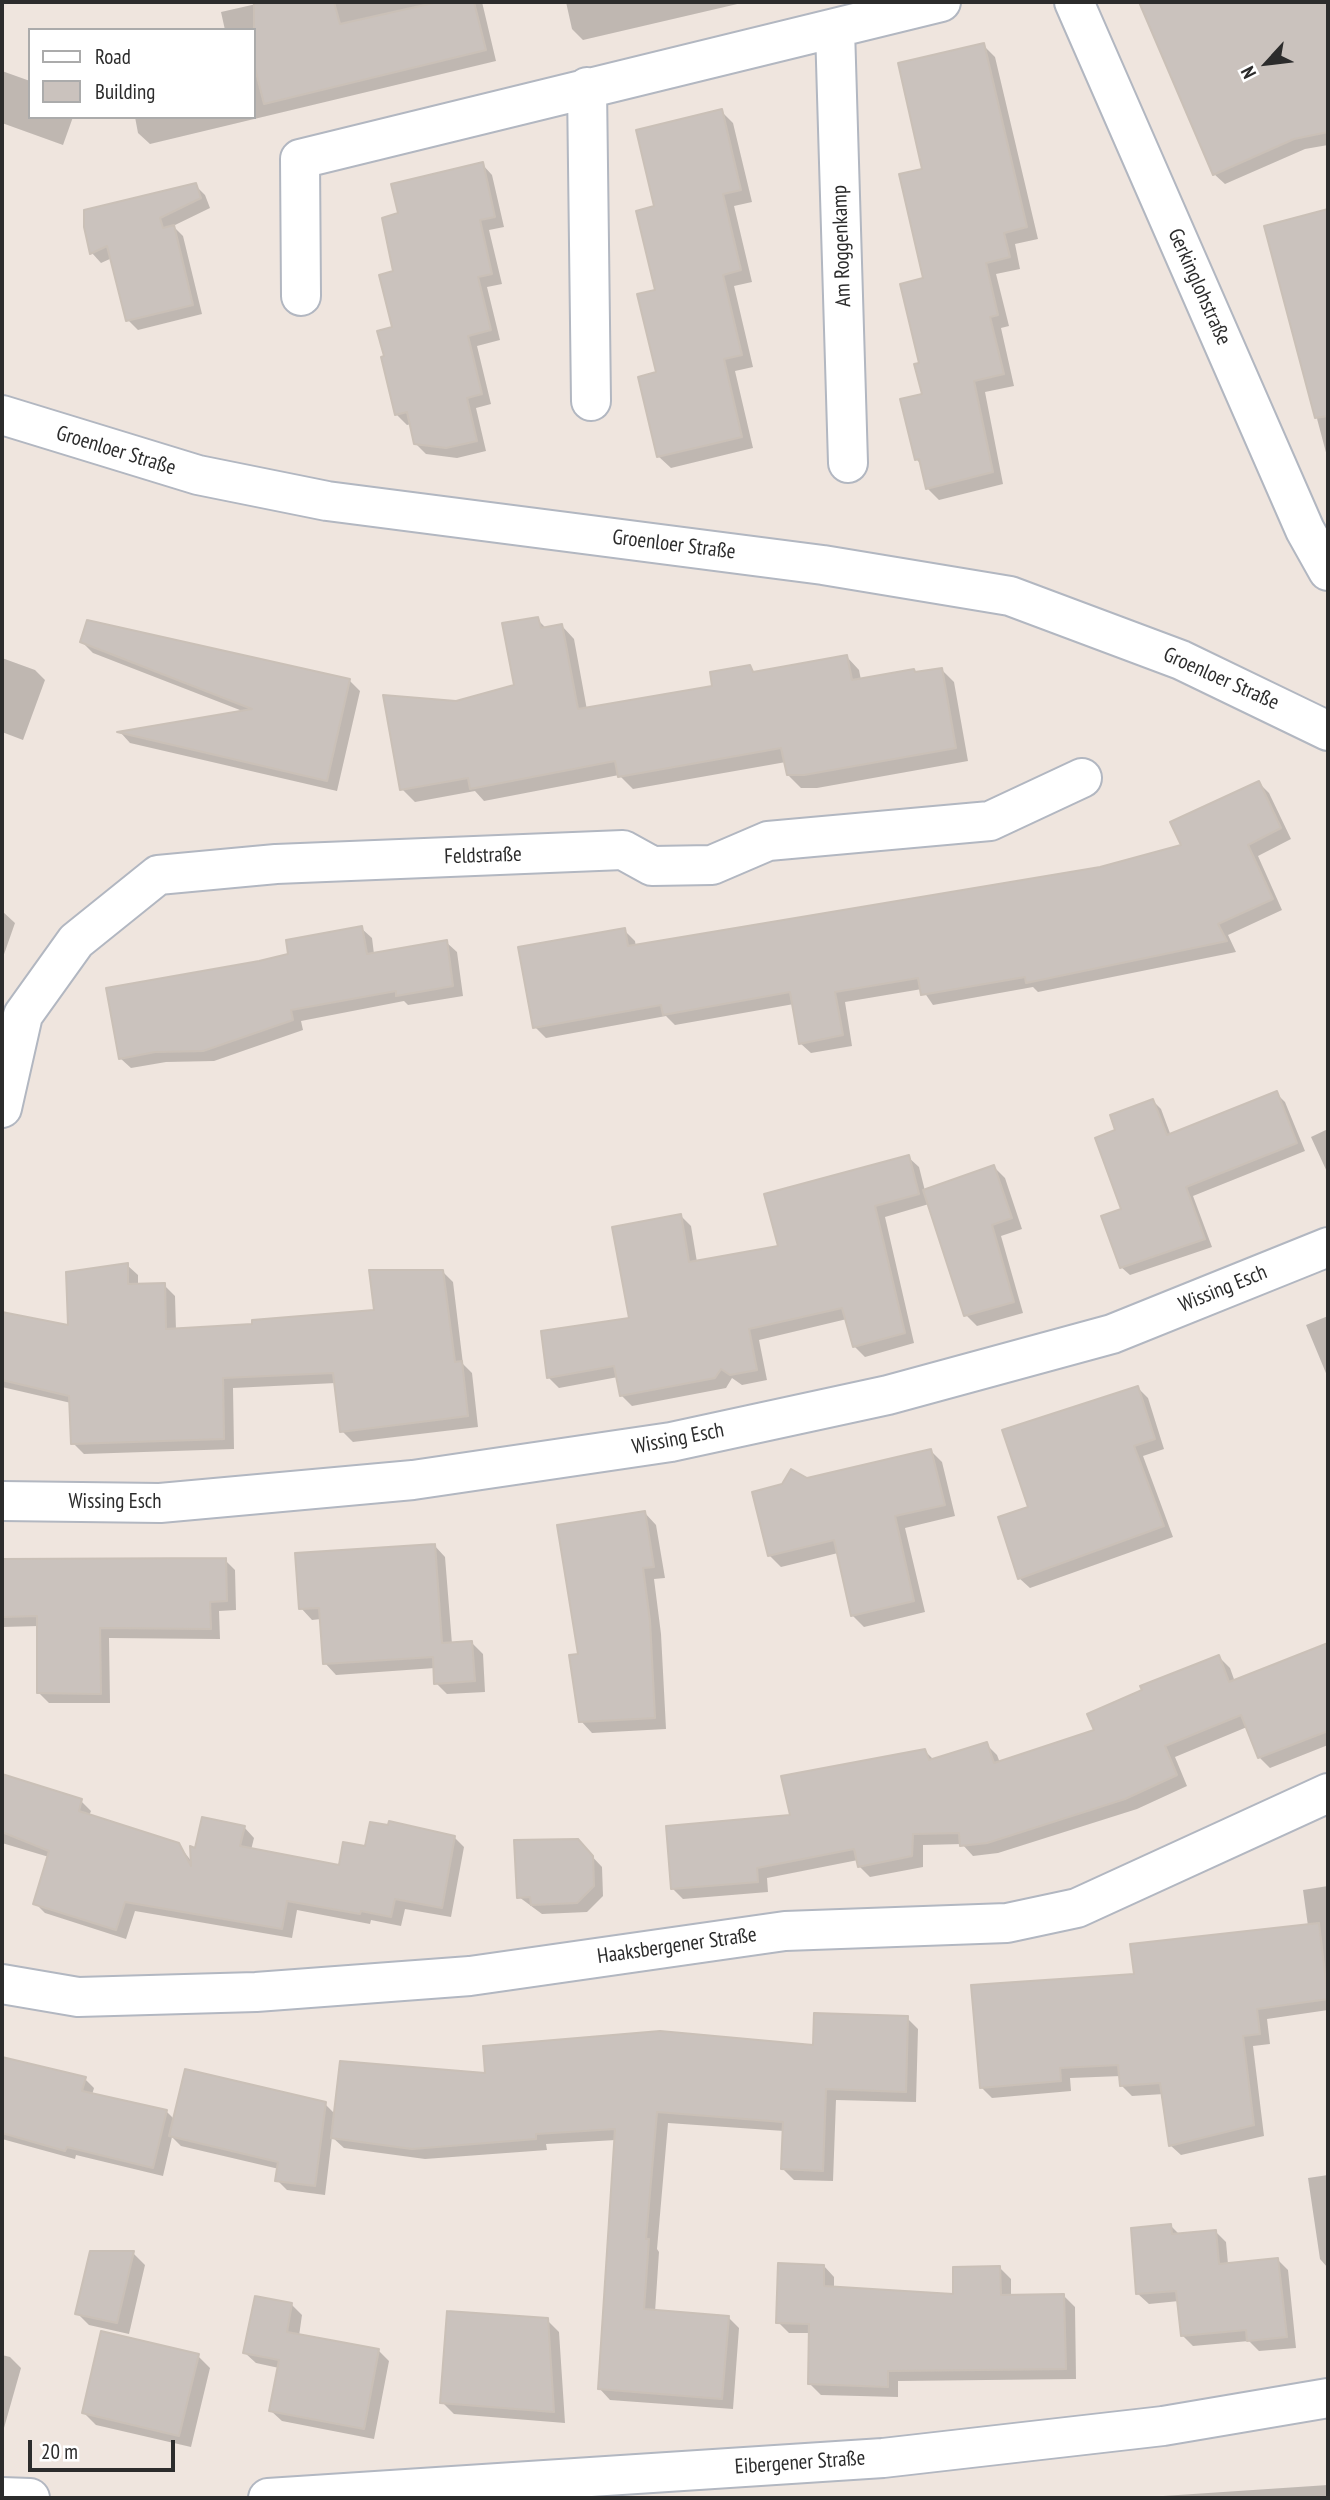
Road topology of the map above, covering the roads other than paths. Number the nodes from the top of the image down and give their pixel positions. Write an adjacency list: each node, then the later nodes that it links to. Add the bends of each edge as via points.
1 (941, 2): 3 (street)
2 (1074, 2): 9 (street, Gerkinglohstraße)
3 (835, 29): 4 (street); 8 (street, Am Roggenkamp)
4 (587, 87): 5 (street, via 300,159); 6 (street)
5 (301, 296)
6 (592, 401)
7 (2, 415): 10 (street, Groenloer Straße, via 198,475 327,500 823,565 1010,596 1181,660)
8 (848, 463)
9 (1328, 571)
10 (1328, 731)
11 (1082, 778): 12 (street, Feldstraße, via 990,821 768,841 712,865 652,866 623,850 276,864 158,874 76,940 23,1014)
12 (2, 1108)
13 (1328, 1247): 14 (street, Wissing Esch, via 1112,1334 888,1395 671,1442 413,1480 173,1502)
14 (2, 1501)
15 (1328, 1793): 16 (street, Haaksbergener Straße, via 1077,1908 1007,1923 785,1931 470,1976 256,1992 78,1997)
16 (2, 1984)
17 (1328, 2398): 20 (street, Eibergener Straße, via 1163,2426 883,2458)
18 (2, 2497): 19 (street)
19 (30, 2498)
20 (268, 2498)

